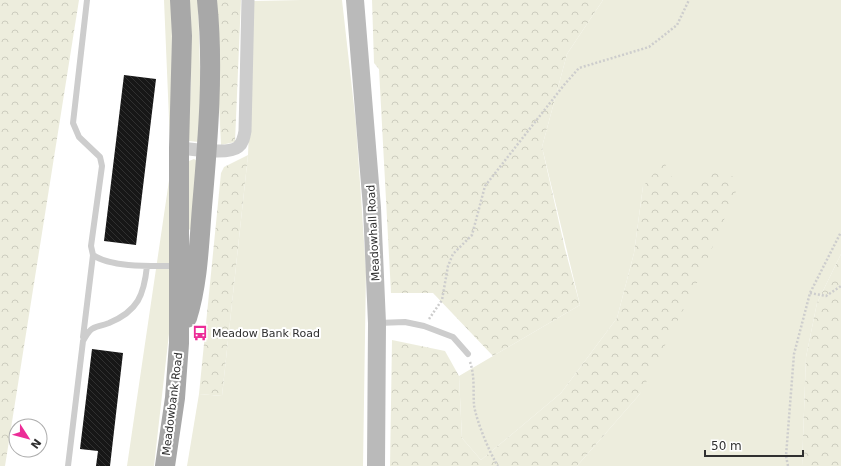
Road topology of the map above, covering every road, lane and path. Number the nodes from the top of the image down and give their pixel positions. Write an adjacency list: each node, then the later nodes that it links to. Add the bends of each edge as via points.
1 (87, 0): 10 (lane, via 73,123 79,137 100,157 102,166 91,246)
2 (180, 0): 7 (main road)
3 (206, 0): 8 (main road, via 209,103)
4 (248, 0): 8 (street, via 245,131 242,142 237,149)
5 (355, 0): 15 (street, Meadowhall Road, via 372,208)
6 (689, 0): 16 (path, via 677,25 649,47 579,68 485,186 472,235 453,254 448,266 442,300)
7 (179, 148): 8 (street); 12 (main road)
8 (207, 150): 12 (main road)
9 (841, 232): 14 (path)
10 (93, 255): 11 (lane, via 101,261); 17 (lane)
11 (147, 266): 12 (lane); 17 (lane, via 145,289 128,314 90,328)
12 (189, 266): 20 (main road, Meadowbank Road)
13 (841, 286): 14 (path, via 826,296)
14 (810, 293): 23 (path, via 794,354 786,456)
15 (377, 323): 16 (lane, via 404,322); 21 (street, Meadowhall Road)
16 (424, 326): 18 (lane, via 453,337)
17 (82, 341): 19 (lane)
18 (468, 354): 22 (path, via 473,369 474,408 491,456)
19 (68, 466)
20 (165, 466)
21 (376, 466)
22 (498, 466)
23 (788, 466)

